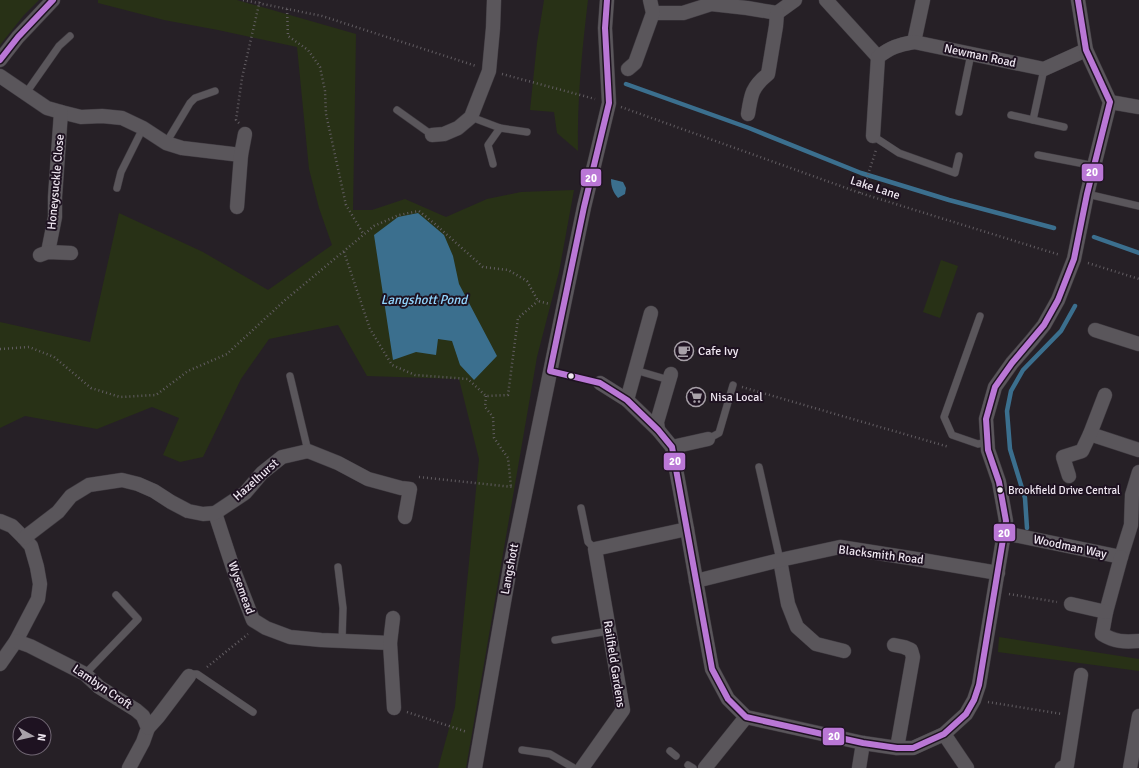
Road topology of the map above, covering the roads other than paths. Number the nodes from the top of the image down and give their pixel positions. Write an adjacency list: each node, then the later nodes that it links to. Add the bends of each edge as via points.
1 (52, 0): 15 (street)
2 (494, 0): 28 (street, via 489,71)
3 (607, 0): 53 (street, Langshott, via 605,28 609,103 584,207)
4 (795, 0): 9 (street)
5 (826, 0): 14 (street)
6 (923, 0): 11 (street)
7 (1078, 0): 12 (street)
8 (652, 6): 9 (street, via 683,13 711,4); 16 (street, via 635,63)
9 (776, 13): 26 (street, via 768,74 759,81 752,92)
10 (70, 36): 20 (lane, via 59,46)
11 (914, 42): 13 (street, Newman Road); 14 (street, via 888,49)
12 (1086, 50): 17 (street); 21 (street)
13 (972, 54): 17 (street, Newman Road); 25 (lane)
14 (878, 57): 36 (street)
15 (0, 60)
16 (628, 69)
17 (1044, 69): 29 (lane)
18 (0, 76): 20 (street)
19 (215, 91): 37 (lane, via 201,95 190,103)
20 (26, 93): 24 (street, via 47,108)
21 (1110, 102): 22 (street); 42 (street)
22 (1139, 107)
23 (397, 110): 35 (lane)
24 (61, 112): 31 (street, via 81,116 122,118); 47 (street, Honeysuckle Close, via 55,217 43,254)
25 (958, 112)
26 (748, 114)
27 (1011, 115): 29 (lane)
28 (472, 117): 32 (lane); 35 (street, via 458,128 444,134)
29 (1033, 120): 30 (lane)
30 (1064, 127)
31 (143, 128): 37 (street); 43 (lane, via 121,172)
32 (500, 128): 33 (lane); 41 (lane, via 488,145)
33 (527, 132)
34 (245, 134): 38 (street)
35 (432, 134)
36 (872, 136): 40 (lane, via 900,154 955,173)
37 (166, 144): 38 (street)
38 (242, 154): 46 (street)
39 (1038, 155): 42 (lane)
40 (959, 156)
41 (493, 164)
42 (1095, 166): 44 (street)
43 (117, 188)
44 (1087, 194): 45 (lane); 63 (street, via 1074,259 1058,300 1044,325 1012,362 995,387 986,419)
45 (1139, 206)
46 (237, 207)
47 (71, 253)
48 (652, 313): 52 (street)
49 (980, 316): 63 (lane, via 944,417 952,435 978,444)
50 (1095, 330): 51 (street)
51 (1139, 344)
52 (635, 370): 55 (lane); 59 (street)
53 (550, 371): 56 (lane); 112 (street, Langshott, via 511,562)
54 (290, 376): 65 (lane)
55 (670, 377): 60 (street, via 657,422)
56 (600, 383): 59 (street)
57 (733, 385): 62 (lane, via 719,433)
58 (1105, 395): 61 (street)
59 (627, 400): 60 (street)
60 (658, 430): 64 (street)
61 (1090, 434): 66 (street); 69 (street, via 1082,451 1063,457)
62 (708, 439): 64 (street)
63 (988, 442): 76 (street, via 1006,521)
64 (672, 448): 75 (street)
65 (308, 450): 71 (street, Hazelhurst, via 282,457 262,473 245,493); 72 (street, via 368,479 410,489)
66 (1139, 450)
67 (759, 467): 80 (lane)
68 (1139, 472): 74 (street, Woodman Way, via 1132,495)
69 (1069, 476)
70 (581, 508): 78 (lane, via 588,542)
71 (215, 513): 77 (street, via 204,514 188,510 154,491 122,480 89,485 71,496 58,512); 91 (street, Wysemead, via 253,620 290,637)
72 (405, 517)
73 (0, 521): 77 (street, via 12,526)
74 (1135, 526): 79 (street, Woodman Way)
75 (687, 529): 78 (street); 83 (street)
76 (1004, 533): 79 (street, Woodman Way); 82 (street)
77 (24, 538): 90 (street, via 31,546 40,584 38,598)
78 (595, 549): 88 (street, Railfield Gardens)
79 (1121, 557): 86 (street)
80 (780, 560): 82 (street, Blacksmith Road, via 840,547); 83 (street, Blacksmith Road); 95 (street, via 788,604 797,627 816,644)
81 (338, 567): 91 (lane, via 343,608)
82 (998, 573): 105 (street, via 979,685 974,700 966,714)
83 (696, 581): 103 (street, via 712,669 728,699)
84 (116, 595): 97 (lane, via 138,619)
85 (1071, 604): 86 (street)
86 (1106, 612): 92 (street, via 1102,634 1122,642)
87 (393, 618): 93 (street)
88 (609, 631): 89 (lane); 114 (street, Railfield Gardens, via 623,710)
89 (555, 640)
90 (16, 641): 96 (street); 97 (street, Lambyn Croft)
91 (342, 641): 93 (street, Wysemead)
92 (1139, 641)
93 (390, 643): 100 (street)
94 (894, 645): 107 (street, via 911,650 913,657)
95 (844, 651)
96 (1, 659)
97 (85, 674): 104 (street, Lambyn Croft, via 99,687 136,710)
98 (1081, 675): 118 (street, via 1067,765)
99 (195, 676): 101 (lane); 104 (street, via 158,717)
100 (394, 708)
101 (253, 712)
102 (1139, 716): 119 (street)
103 (746, 717): 106 (street); 115 (street)
104 (145, 722): 111 (street, via 143,742)
105 (944, 734): 107 (street, via 913,748); 117 (street)
106 (863, 743): 107 (street); 116 (street)
107 (897, 748)
108 (522, 750): 113 (lane, via 550,754)
109 (670, 751): 110 (lane)
110 (676, 756)
111 (129, 768)
112 (475, 768)
113 (574, 768)
114 (582, 768)
115 (705, 768)
116 (859, 768)
117 (968, 768)
118 (1062, 768)
119 (1130, 768)

